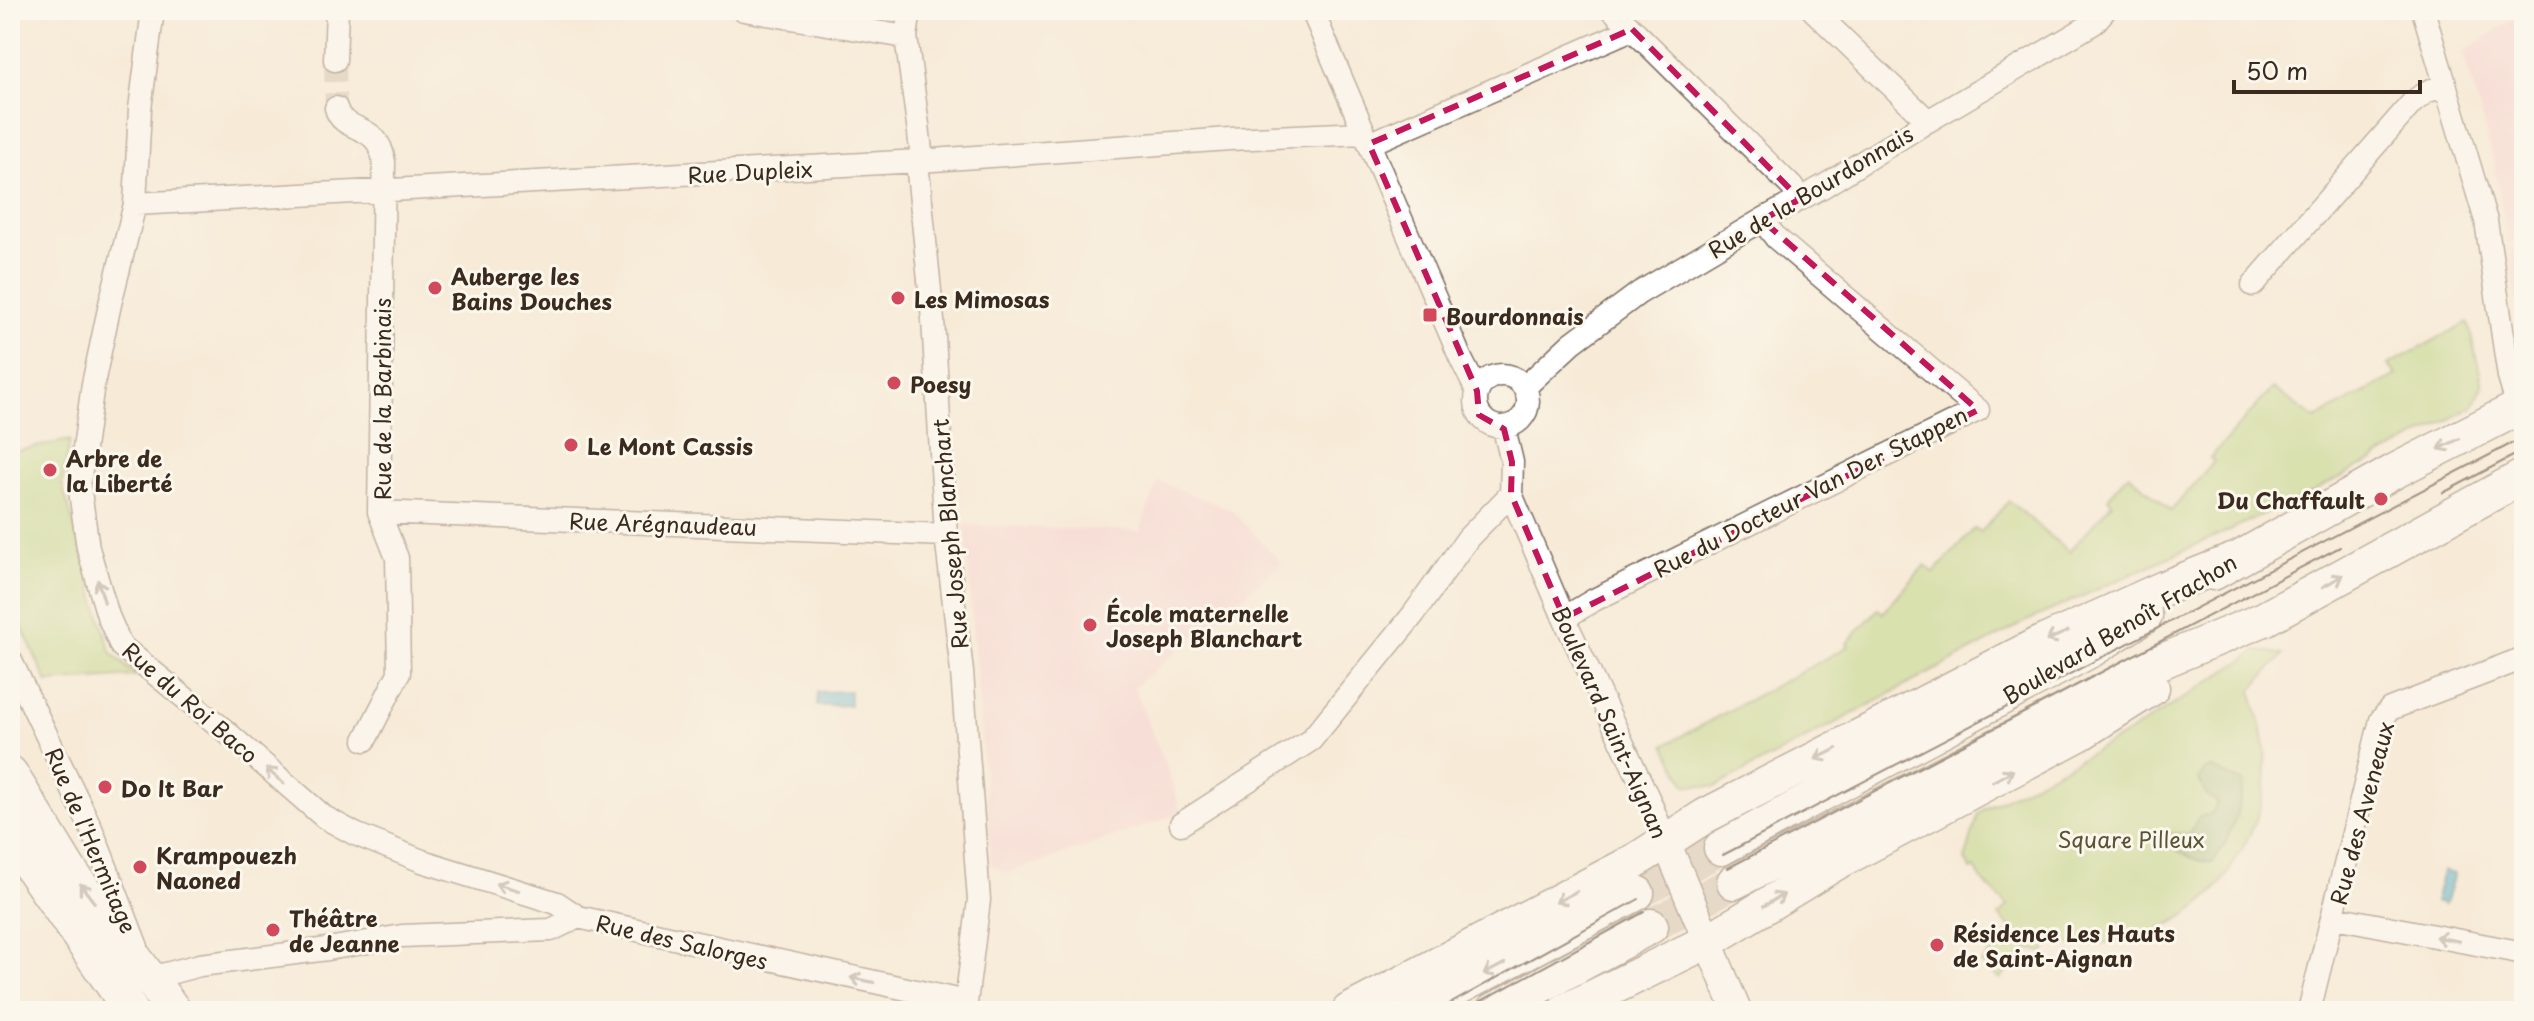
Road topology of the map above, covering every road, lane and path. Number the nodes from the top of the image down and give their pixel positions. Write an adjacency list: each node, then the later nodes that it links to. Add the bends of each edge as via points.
1 (153, 10): 20 (street, Rue du Roi Baco)
2 (337, 10): 12 (street)
3 (744, 10): 11 (street)
4 (910, 10): 11 (street, Rue Joseph Blanchart)
5 (1312, 10): 16 (street)
6 (1613, 10): 10 (street)
7 (1813, 10): 15 (street)
8 (2105, 10): 15 (street, Rue de la Bourdonnais, via 2094,23)
9 (2423, 10): 13 (street)
10 (1632, 29): 16 (street); 19 (street)
11 (906, 37): 17 (street, Rue Joseph Blanchart)
12 (335, 60)
13 (2445, 85): 22 (street, via 2412,103); 25 (street, via 2486,221 2509,377)
14 (336, 108): 18 (street, Rue de la Barbinais, via 340,118 366,130 383,149)
15 (1928, 121): 19 (street, Rue de la Bourdonnais)
16 (1367, 138): 17 (street, Rue Dupleix, via 1230,139); 24 (street)
17 (919, 161): 18 (street, Rue Dupleix); 30 (street, Rue Joseph Blanchart)
18 (384, 191): 20 (street, Rue Dupleix); 29 (street, Rue de la Barbinais)
19 (1800, 199): 21 (street, Rue de la Bourdonnais)
20 (135, 204): 44 (street, Rue du Roi Baco, one-way to 20, via 557,903 422,861 324,817 121,646 88,548 79,484 110,304)
21 (1762, 220): 23 (street, Rue de la Bourdonnais, via 1639,293 1572,343); 32 (street, Rue du Docteur Van Der Stappen, via 1776,238 1978,410)
22 (2253, 285)
23 (1525, 387): 24 (street, via 1512,376 1500,375 1485,380); 26 (street, via 1529,402 1524,417)
24 (1477, 391): 26 (street, via 1479,415)
25 (2521, 407): 31 (main road, Boulevard Benoît Frachon, one-way to 31)
26 (1504, 429): 28 (street, Boulevard Saint-Aignan, via 1512,462)
27 (2523, 478): 33 (main road, Boulevard Benoît Frachon, one-way to 27)
28 (1511, 494): 32 (street, Boulevard Saint-Aignan); 38 (street, via 1468,538 1311,740)
29 (379, 512): 30 (street, Rue Arégnaudeau); 36 (street, Rue de la Barbinais, via 397,558 399,673)
30 (946, 535): 51 (street, Rue Joseph Blanchart, via 979,900)
31 (2232, 561): 40 (main road, one-way to 40, via 2035,646 1705,816); 41 (main road, Boulevard Benoît Frachon, via 2091,650)
32 (1564, 618): 40 (street, Boulevard Saint-Aignan)
33 (2264, 619): 42 (main road, Boulevard Benoît Frachon, via 2153,665); 47 (main road, one-way to 33, via 1834,864 2081,733)
34 (2524, 658): 45 (street, Rue des Aveneaux, via 2390,709 2381,720)
35 (10, 659): 49 (street, Rue de l'Hermitage, via 91,828)
36 (365, 740)
37 (10, 773): 49 (main road, one-way to 37, via 70,871)
38 (1181, 824)
39 (10, 837): 50 (main road)
40 (1666, 842): 47 (street, Boulevard Saint-Aignan); 53 (main road, one-way to 53)
41 (1721, 848)
42 (1734, 882)
43 (1637, 893): 54 (main road, one-way to 54)
44 (578, 917): 49 (street, Rue des Salorges, via 551,930 402,936 200,965); 51 (street, Rue des Salorges, one-way to 44)
45 (2334, 917): 48 (street, one-way to 45); 58 (street, Rue des Aveneaux)
46 (1651, 926): 55 (main road)
47 (1708, 941): 56 (main road); 57 (street, Boulevard Saint-Aignan)
48 (2524, 953)
49 (150, 978): 50 (street, Rue des Salorges); 52 (main road)
50 (123, 999)
51 (965, 1006)
52 (174, 1011)
53 (1349, 1011)
54 (1414, 1011)
55 (1493, 1011)
56 (1565, 1011)
57 (1737, 1011)
58 (2309, 1011)

